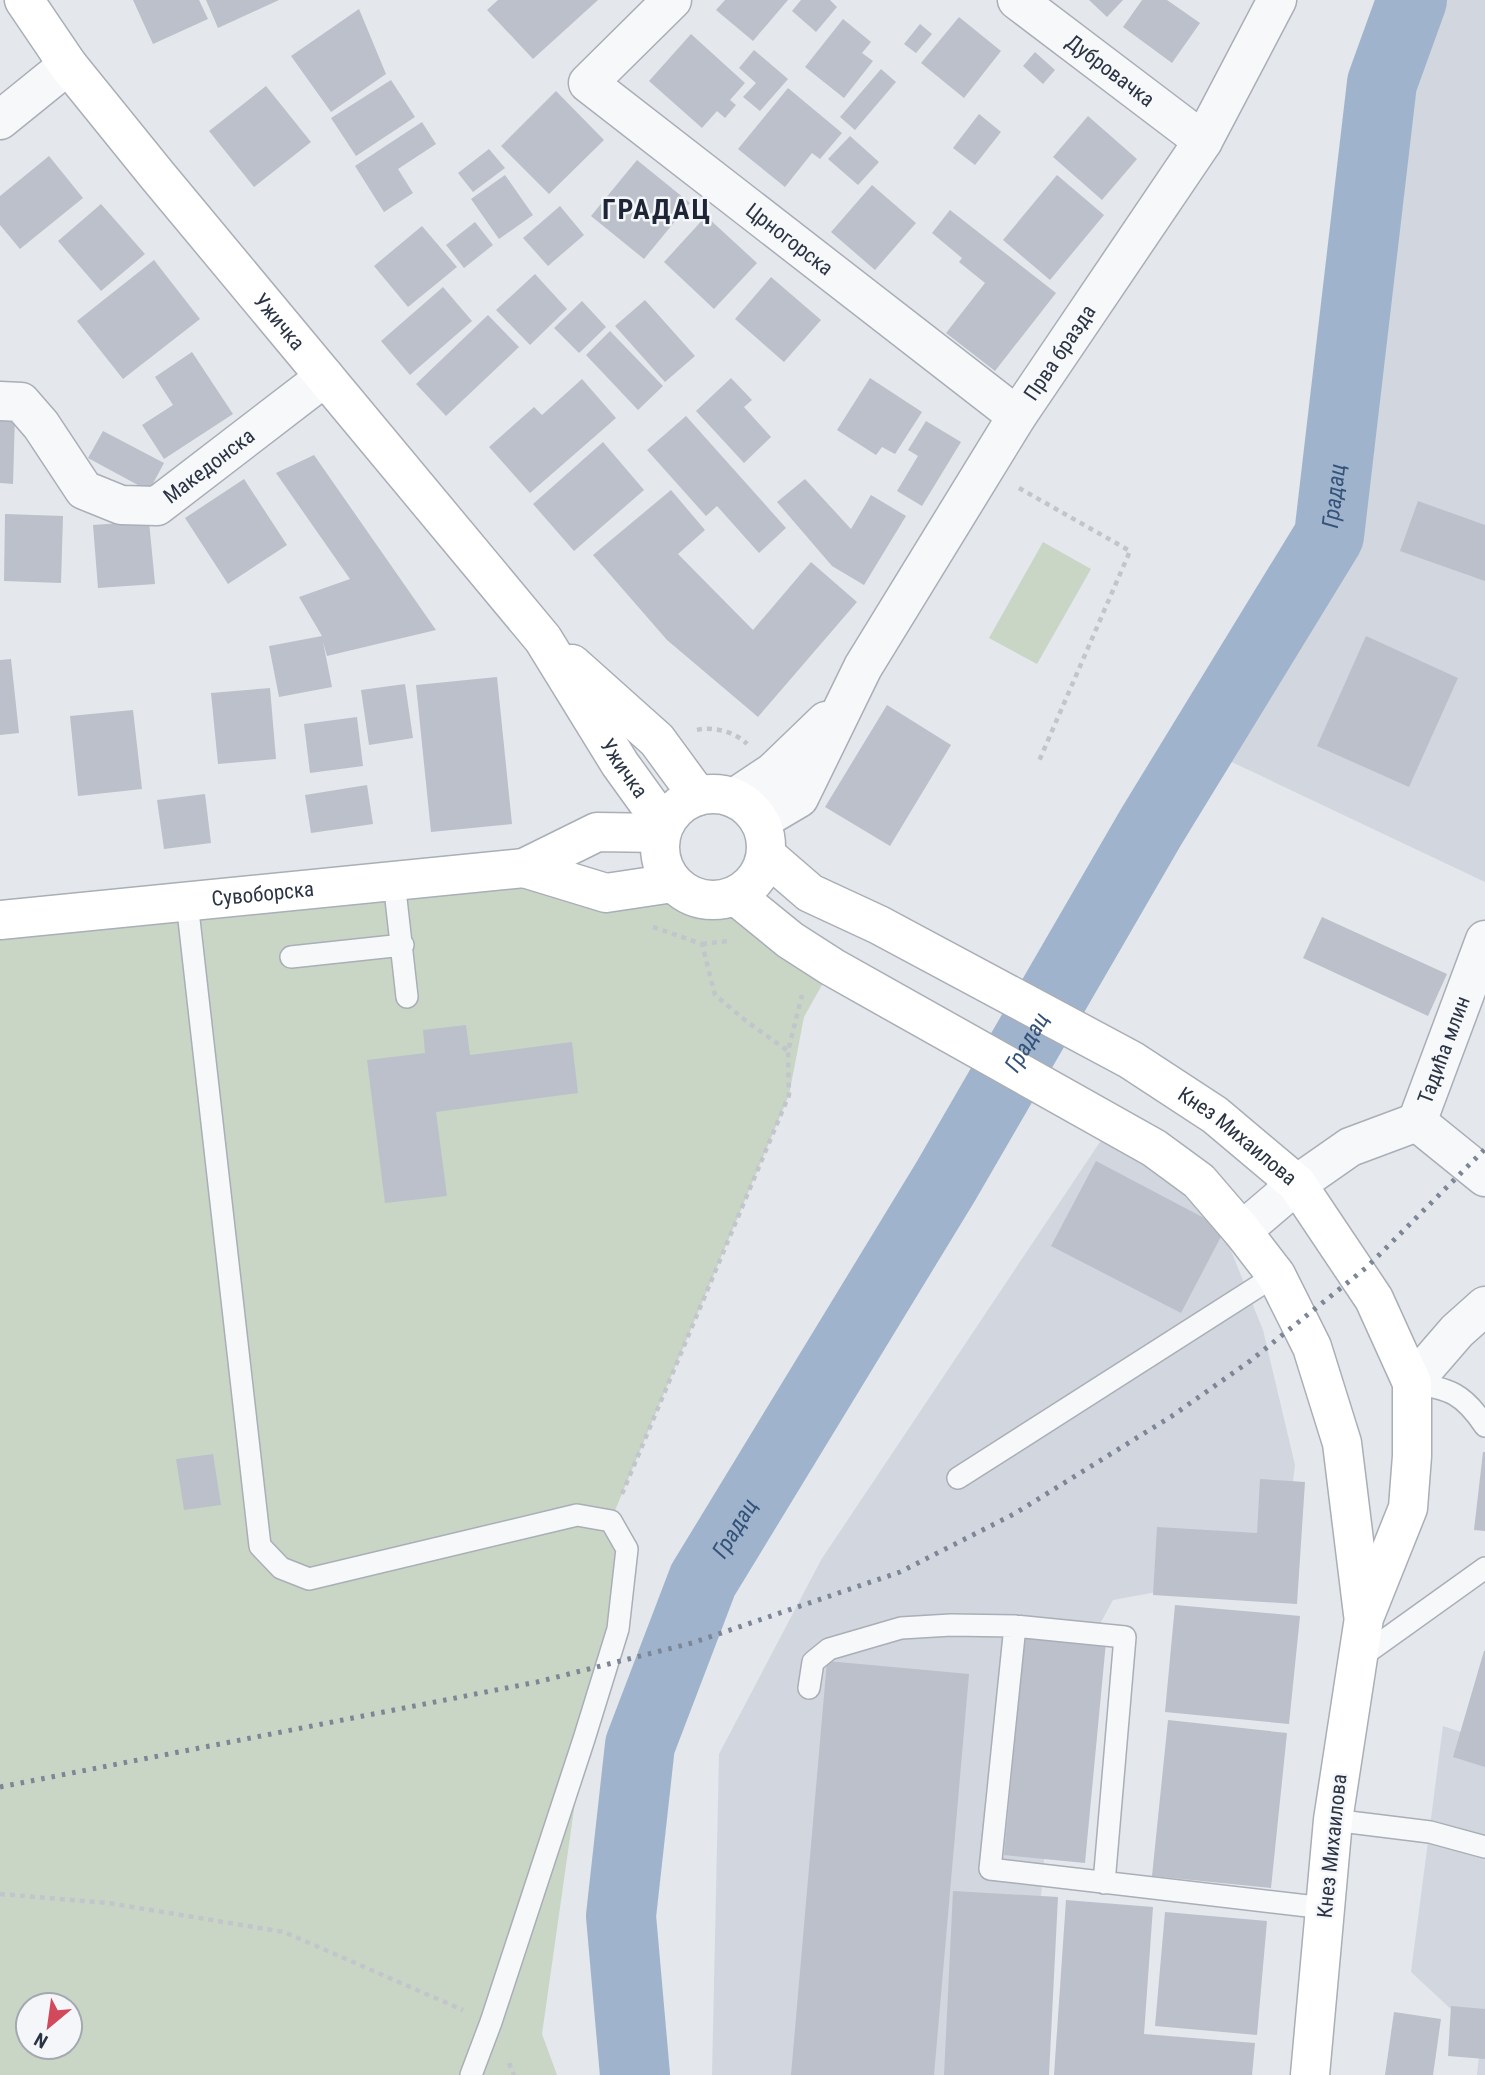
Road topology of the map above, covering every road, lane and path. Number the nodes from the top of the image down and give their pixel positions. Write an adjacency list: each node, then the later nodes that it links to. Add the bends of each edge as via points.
1 (24, 0): 5 (main road, Ужичка)
2 (672, 0): 10 (street, Црногорска, via 588,83)
3 (1017, 0): 7 (street, Дубровачка)
4 (1277, 0): 7 (street, Прва бразда)
5 (68, 65): 6 (street); 8 (main road, Ужичка)
6 (0, 120)
7 (1203, 141): 10 (street, Прва бразда)
8 (325, 377): 9 (street, Македонска, via 157,506 121,505 84,490 21,402); 12 (main road, Ужичка)
9 (0, 401)
10 (1017, 416): 14 (street, Прва бразда, via 863,667 799,798)
11 (1024, 491): 13 (path, via 1130,551)
12 (543, 639): 14 (main road, Ужичка); 15 (main road, Ужичка)
13 (1039, 761)
14 (739, 817): 15 (main road, via 684,802); 19 (main road, via 761,871 751,886); 29 (main road, Кнез Михаилова, via 810,893 1131,1060 1215,1115)
15 (662, 829): 16 (main road, Сувоборска, via 597,832); 18 (main road, via 659,851)
16 (524, 868): 17 (main road, Сувоборска); 18 (main road, Сувоборска, via 606,893)
17 (394, 881): 20 (main road, Сувоборска); 24 (lane)
18 (673, 883): 19 (main road, via 702,900)
19 (736, 896): 30 (main road, Кнез Михаилова, via 832,967 1154,1148 1199,1181)
20 (187, 902): 21 (main road, Сувоборска); 36 (lane, via 260,1546 281,1568 309,1579 577,1515)
21 (0, 920)
22 (651, 926): 36 (path, via 702,944 715,995 788,1051 789,1094)
23 (1485, 940): 27 (street, Тадића млин)
24 (403, 945): 25 (lane); 26 (lane)
25 (291, 957)
26 (407, 997)
27 (1417, 1122): 28 (street); 29 (street, via 1350,1147)
28 (1485, 1177)
29 (1297, 1184): 30 (street); 33 (main road, Кнез Михаилова, via 1374,1299)
30 (1242, 1231): 31 (main road, Кнез Михаилова)
31 (1276, 1275): 35 (lane); 38 (main road, Кнез Михаилова, via 1312,1347 1342,1444)
32 (1485, 1306): 33 (street)
33 (1412, 1383): 34 (lane, via 1446,1389 1472,1406); 38 (main road, Кнез Михаилова, via 1408,1508)
34 (1485, 1426)
35 (958, 1478)
36 (611, 1521): 47 (lane, via 627,1549 618,1629)
37 (1485, 1568): 40 (lane)
38 (1364, 1618): 40 (main road, Кнез Михаилова)
39 (1015, 1626): 41 (lane, via 901,1628 829,1649 813,1662); 44 (lane, via 1125,1637); 44 (lane, via 990,1869)
40 (1357, 1660): 42 (main road, Кнез Михаилова)
41 (809, 1688)
42 (1333, 1820): 43 (lane, via 1430,1832); 46 (main road, Кнез Михаилова)
43 (1485, 1847)
44 (1104, 1883): 46 (lane)
45 (0, 1894): 47 (path, via 108,1903 284,1932)
46 (1325, 1908): 49 (main road, Кнез Михаилова)
47 (491, 2022): 48 (lane)
48 (471, 2075)
49 (1310, 2075)

